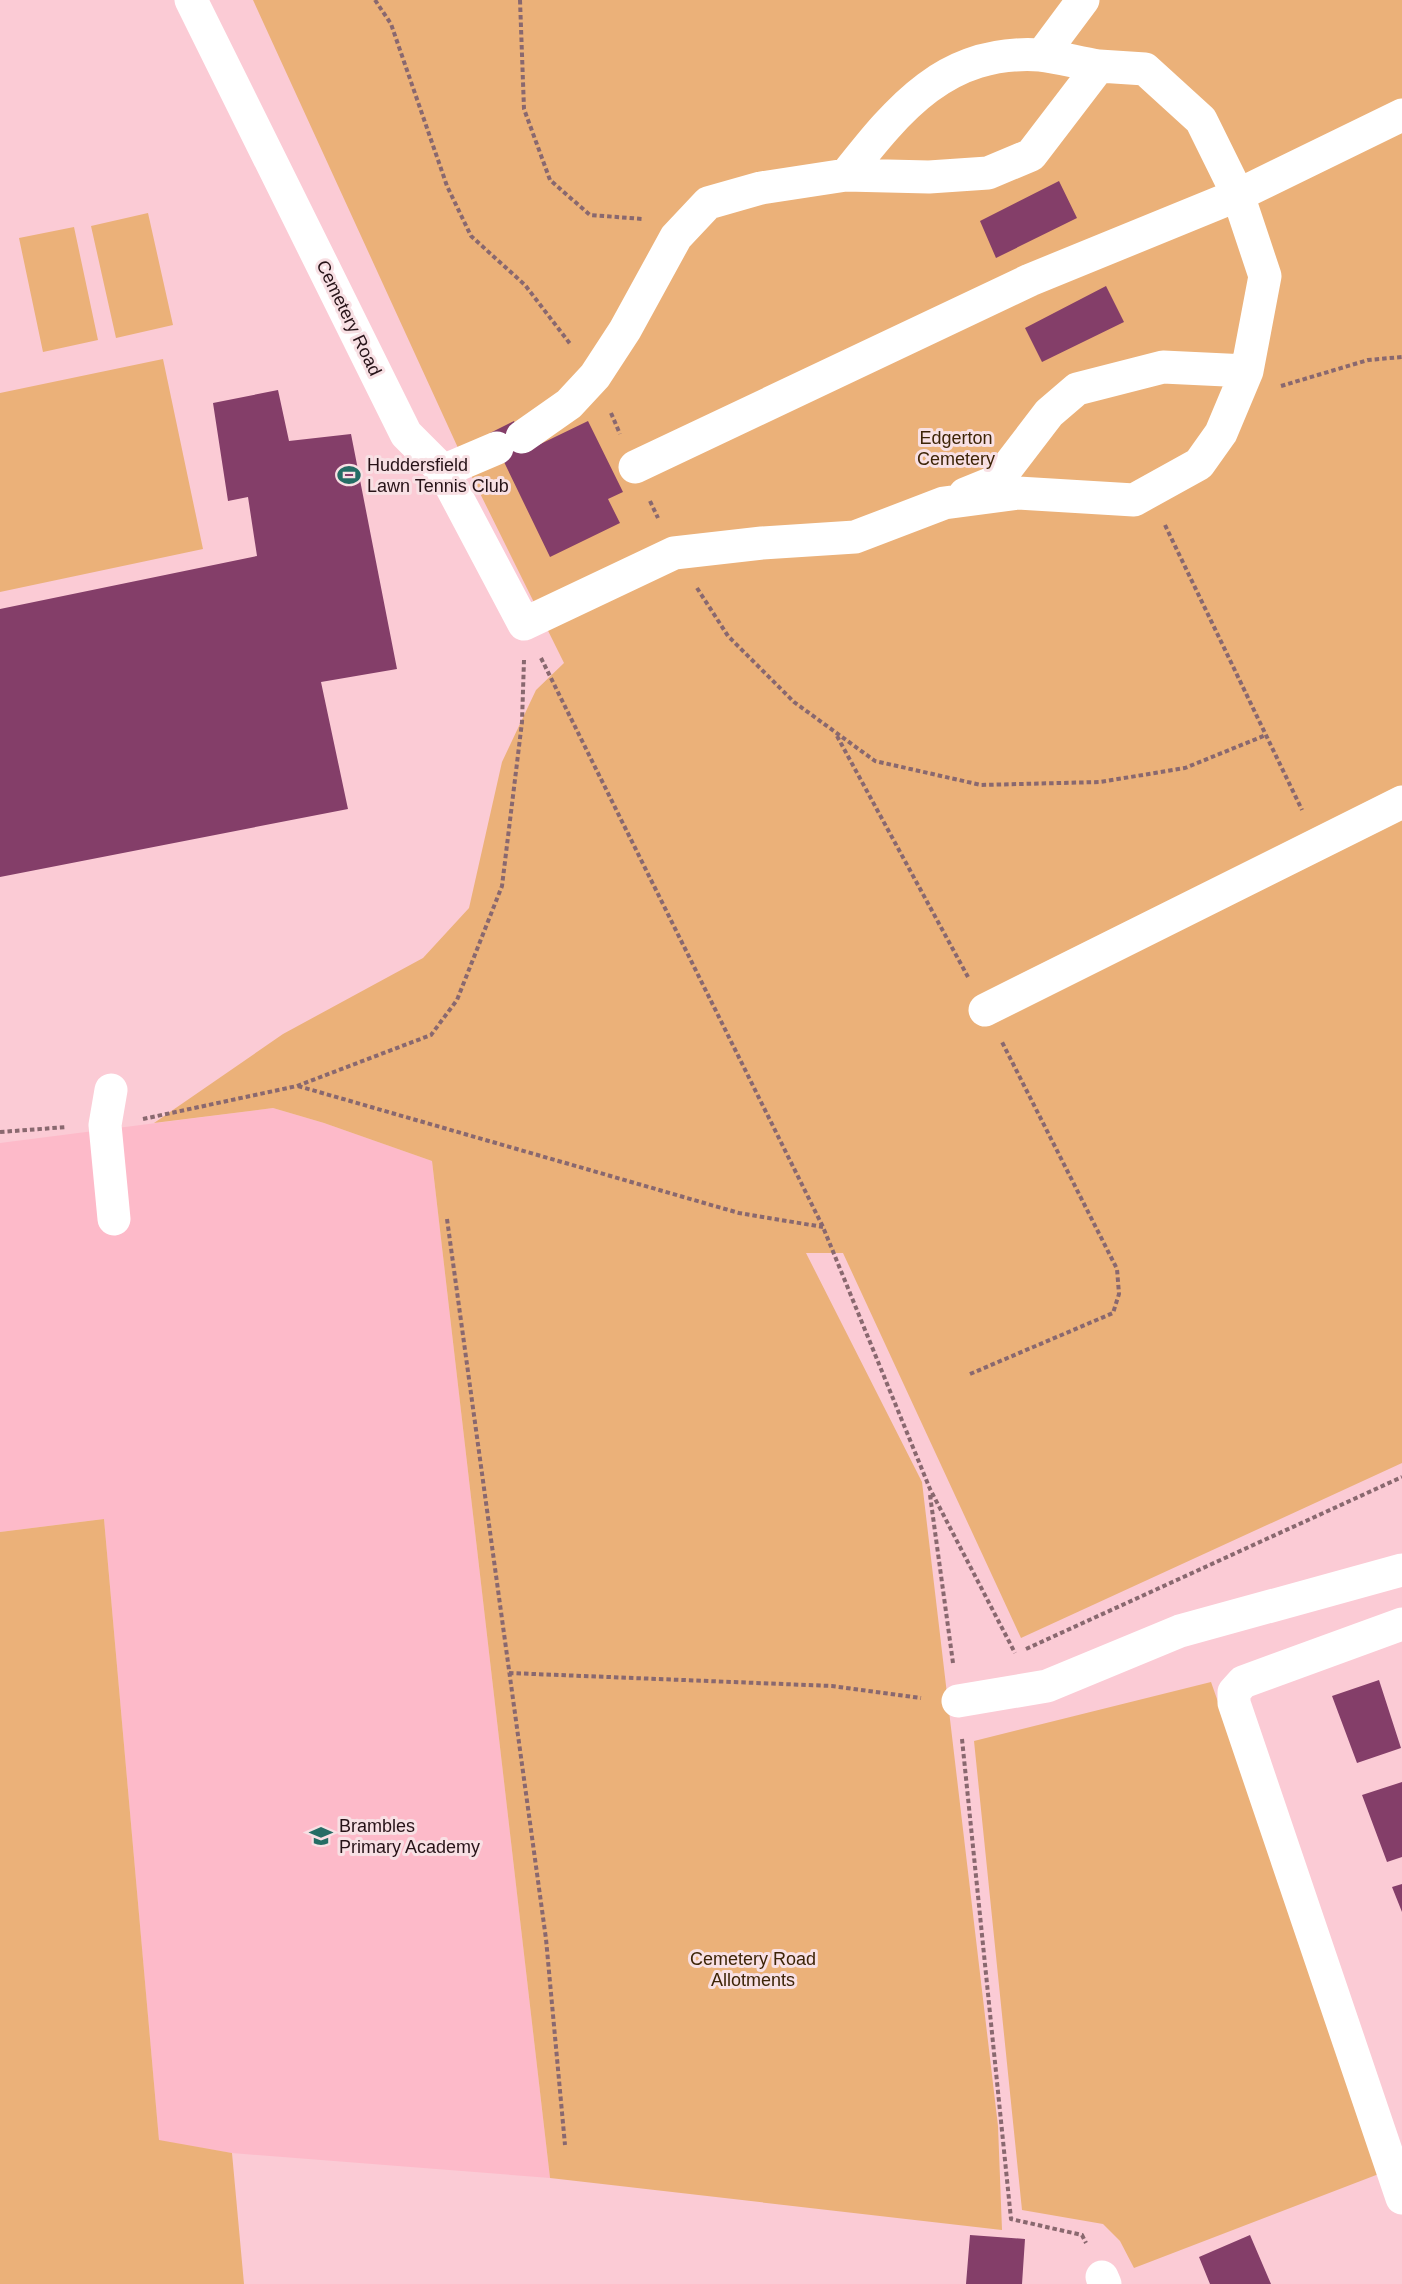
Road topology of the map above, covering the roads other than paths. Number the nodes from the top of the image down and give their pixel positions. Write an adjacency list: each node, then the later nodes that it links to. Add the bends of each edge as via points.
1 (191, 0): 10 (street, Cemetery Road, via 406,434)
2 (1083, 0): 3 (street)
3 (1042, 55): 4 (street); 6 (street, via 1008,55 963,65 924,88 884,127)
4 (1099, 66): 6 (street, via 1031,155 988,173 929,177); 7 (street, via 1145,69 1201,120)
5 (1402, 115): 7 (street)
6 (846, 175): 10 (street, via 761,188 708,202 676,237 625,330 595,376 569,404 509,442)
7 (1238, 195): 8 (street, via 1265,276); 9 (street, via 1030,280)
8 (1247, 371): 11 (street, via 1163,367 1077,388 1049,413 997,481); 11 (street, via 1221,433 1199,464 1134,500 1018,493)
9 (635, 467)
10 (443, 471): 11 (street, Cemetery Road, via 524,624 674,553 855,537)
11 (944, 503)
12 (1402, 802): 13 (street)
13 (985, 1010)
14 (111, 1090): 15 (street, via 105,1125)
15 (114, 1219)
16 (1402, 1570): 18 (street, via 1180,1631 1047,1686)
17 (1402, 1624): 19 (street, via 1244,1682 1234,1692 1234,1703)
18 (958, 1701)
19 (1402, 2198)

